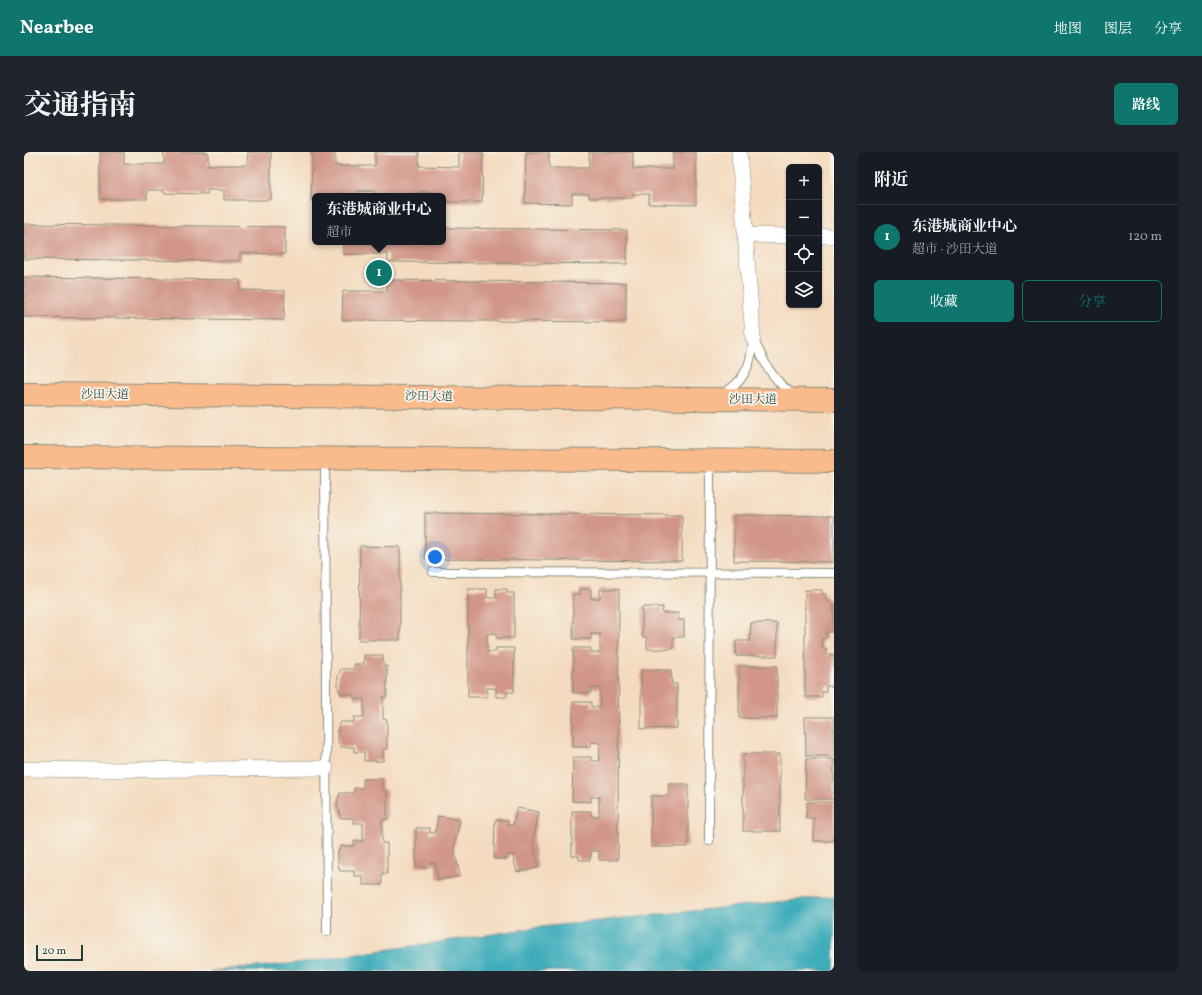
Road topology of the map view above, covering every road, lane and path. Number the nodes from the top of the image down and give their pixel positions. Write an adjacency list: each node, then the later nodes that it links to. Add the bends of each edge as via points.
1 (740, 152): 2 (street)
2 (746, 235): 3 (street); 6 (street)
3 (786, 236)
4 (822, 236): 5 (street)
5 (834, 236)
6 (753, 338): 8 (lane, via 752,353 740,381 716,397); 9 (lane, via 762,358 788,391 802,397)
7 (24, 394): 8 (main road, 沙田大道)
8 (703, 400): 9 (main road, 沙田大道)
9 (824, 400)
10 (24, 457): 11 (main road)
11 (325, 458): 12 (main road); 17 (lane)
12 (710, 460): 13 (main road); 15 (lane)
13 (834, 461)
14 (433, 572): 15 (lane)
15 (710, 572): 16 (lane); 19 (lane)
16 (834, 573)
17 (326, 768): 18 (street); 20 (lane)
18 (24, 769)
19 (709, 841)
20 (327, 932)

